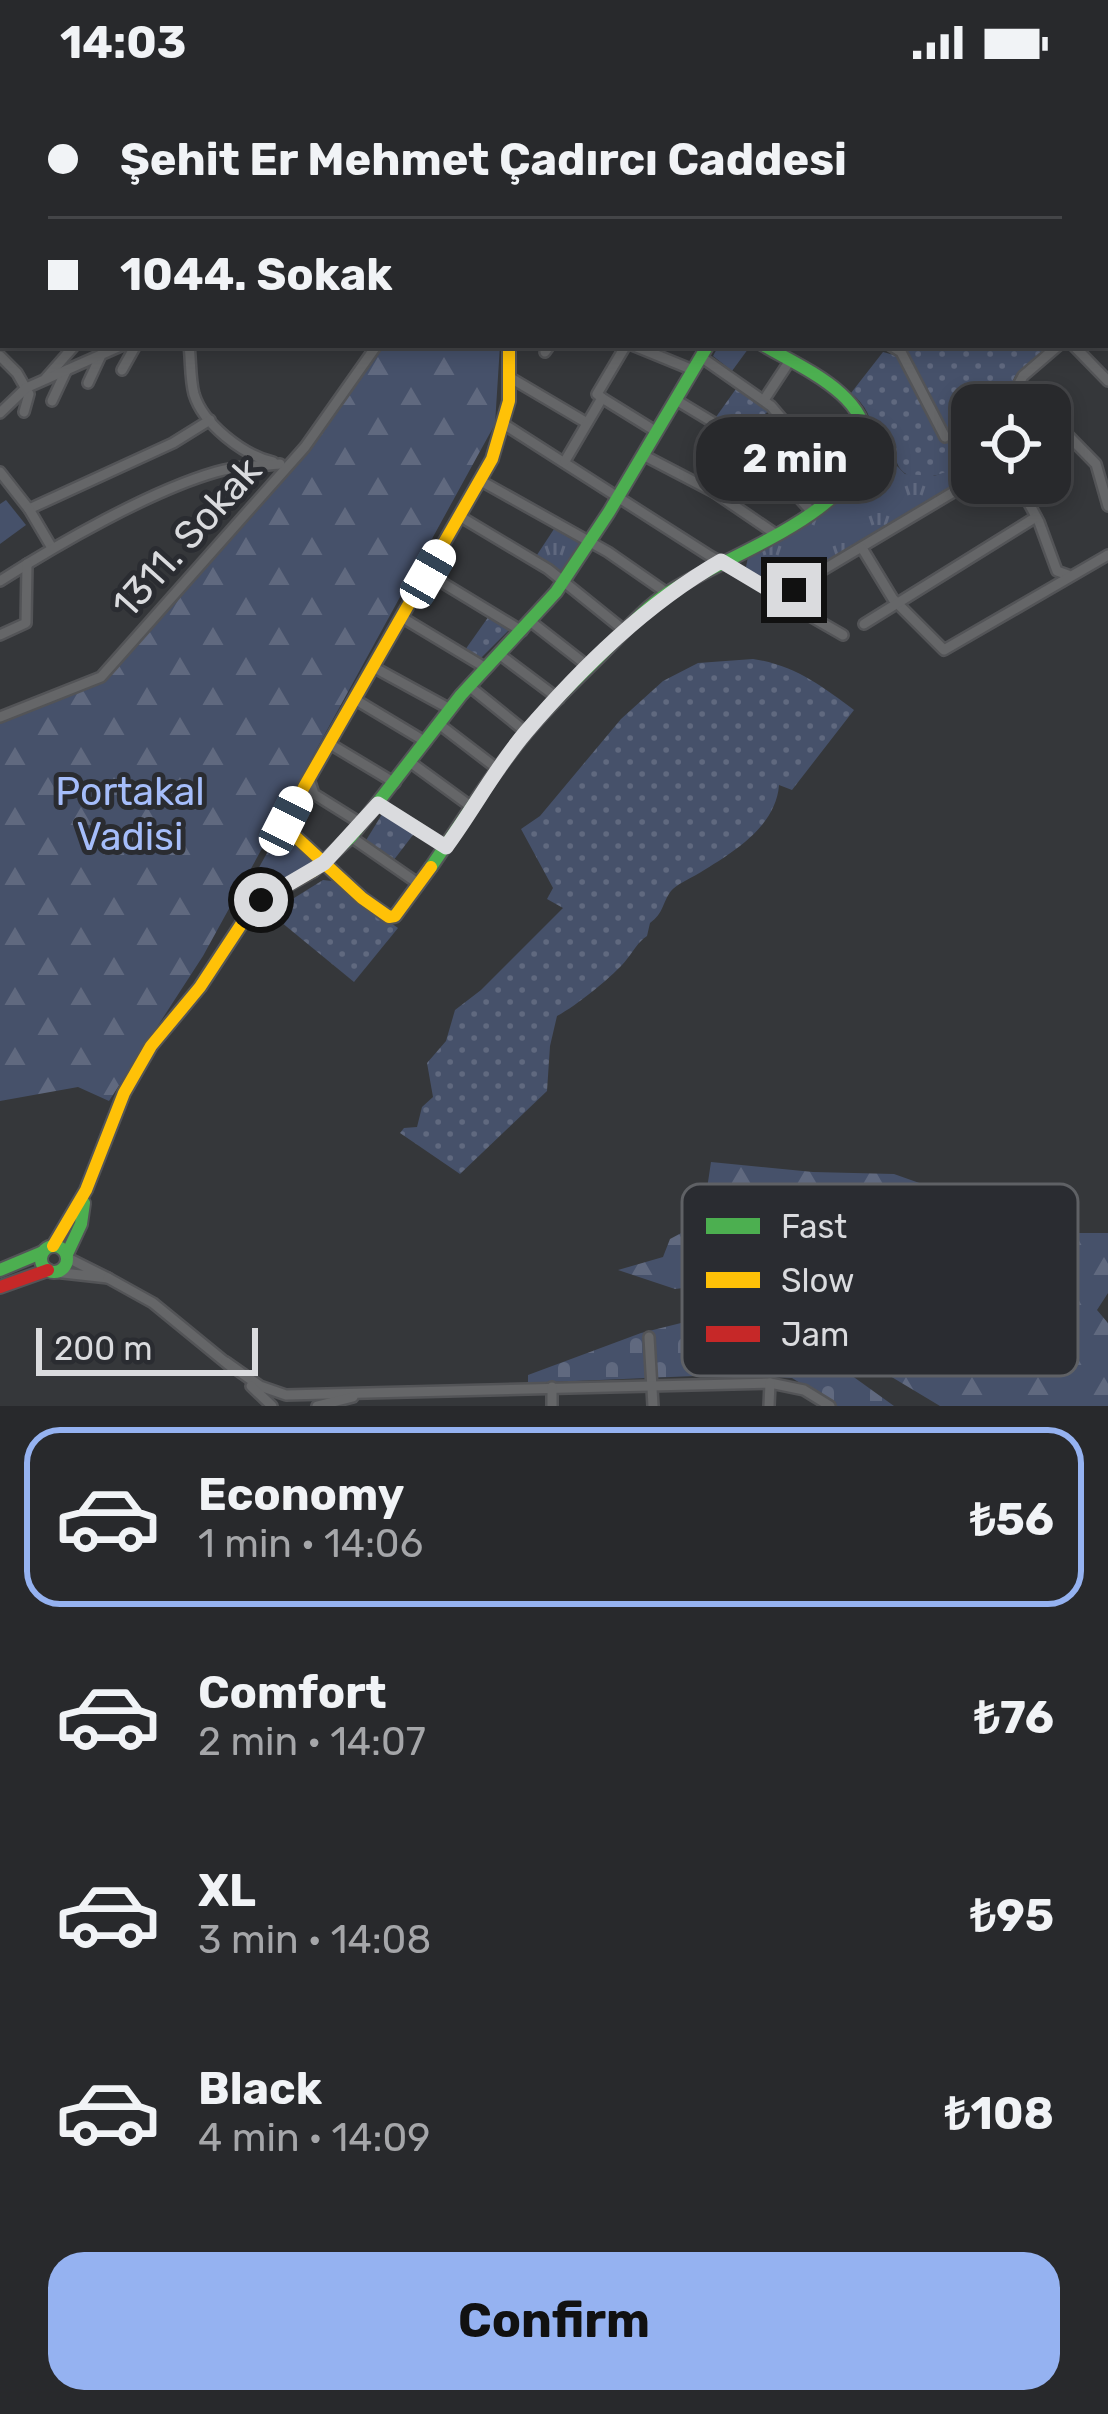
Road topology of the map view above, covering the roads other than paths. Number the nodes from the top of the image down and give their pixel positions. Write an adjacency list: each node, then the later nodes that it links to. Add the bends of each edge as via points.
1 (72, 348): 22 (street)
2 (116, 348): 14 (street)
3 (134, 348): 17 (street)
4 (189, 348): 32 (street, via 193,392)
5 (375, 348): 42 (street, 1311. Sokak)
6 (508, 348): 20 (street)
7 (627, 348): 26 (street, via 597,394)
8 (637, 348): 18 (street)
9 (768, 348): 16 (street)
10 (896, 348): 36 (street)
11 (1056, 348): 24 (street)
12 (1076, 348): 21 (street)
13 (705, 351): 18 (street); 29 (street)
14 (101, 355): 19 (street); 23 (street)
15 (0, 356): 25 (street)
16 (789, 362): 29 (street); 48 (street, via 858,414 864,450)
17 (122, 370)
18 (693, 370): 28 (street)
19 (66, 371): 22 (street); 27 (street)
20 (509, 377): 33 (street); 34 (street)
21 (1108, 381)
22 (43, 382): 25 (street)
23 (88, 383)
24 (1020, 384)
25 (26, 388): 30 (street); 31 (street)
26 (602, 398): 33 (street); 35 (street)
27 (52, 400)
28 (676, 400): 35 (street); 38 (street)
29 (764, 400): 39 (street)
30 (0, 412)
31 (24, 412)
32 (210, 420): 44 (street, via 250,453); 55 (street)
33 (587, 423): 43 (street)
34 (505, 424): 43 (street); 49 (street)
35 (657, 431): 41 (street)
36 (946, 437)
37 (1071, 437): 45 (street)
38 (747, 444): 47 (street); 50 (street)
39 (808, 449): 47 (street); 48 (street)
40 (1108, 453): 45 (street)
41 (643, 455): 50 (street); 52 (street)
42 (294, 460): 44 (street); 87 (street, 1311. Sokak, via 101,677)
43 (565, 461): 52 (street)
44 (280, 464): 61 (street, via 219,471)
45 (1096, 464): 54 (street)
46 (0, 472): 55 (street)
47 (787, 475): 56 (street, via 783,480)
48 (849, 478): 56 (street)
49 (481, 481): 57 (street); 60 (street)
50 (714, 492): 59 (street)
51 (951, 494): 62 (street)
52 (619, 495): 60 (street); 64 (street)
53 (1029, 504): 58 (street)
54 (1108, 506)
55 (29, 509): 61 (street)
56 (811, 511): 59 (street)
57 (461, 517): 66 (street); 69 (street)
58 (1036, 517): 67 (street, via 1057,571); 72 (street)
59 (777, 535): 64 (street)
60 (589, 543): 69 (street); 71 (street)
61 (52, 548): 65 (street)
62 (862, 548): 70 (street); 72 (street)
63 (1108, 555): 67 (street)
64 (721, 561): 70 (street, via 769,591); 71 (street)
65 (26, 564): 68 (street); 77 (street, via 26,623)
66 (428, 574): 73 (street); 75 (street)
67 (1068, 575): 72 (street, via 944,650)
68 (0, 581)
69 (564, 581): 75 (street); 76 (street)
70 (791, 592): 78 (street, via 803,612)
71 (668, 593): 76 (street)
72 (897, 604): 74 (street)
73 (403, 618): 81 (street); 82 (street)
74 (864, 624)
75 (526, 626): 79 (street); 80 (street)
76 (625, 631): 80 (street)
77 (0, 635)
78 (844, 635)
79 (499, 654): 82 (street); 84 (street)
80 (589, 667): 84 (street)
81 (375, 668): 85 (street); 86 (street)
82 (486, 668): 83 (street)
83 (469, 686): 86 (street); 89 (street)
84 (559, 699): 89 (street)
85 (356, 700): 90 (street); 91 (street)
86 (450, 709): 88 (street)
87 (0, 717)
88 (439, 724): 90 (street); 93 (street)
89 (526, 732): 93 (street)
90 (426, 742): 92 (street)
91 (330, 744): 94 (street); 95 (street)
92 (410, 762): 95 (street); 97 (street)
93 (499, 770): 97 (street)
94 (310, 782): 98 (street, via 314,794); 101 (street, via 286,834)
95 (395, 783): 96 (street)
96 (378, 804): 98 (street); 100 (street)
97 (473, 808): 100 (street)
98 (362, 824): 99 (street)
99 (351, 838): 101 (street); 102 (street)
100 (446, 847): 102 (street)
101 (324, 863): 102 (street, via 392,918); 103 (street, via 256,905 152,1046)
102 (419, 884)
103 (86, 1190): 104 (street); 105 (street)
104 (48, 1249): 105 (street); 106 (street); 107 (street, via 43,1264)
105 (67, 1256): 107 (street, via 62,1270); 108 (street)
106 (0, 1270)
107 (51, 1271): 108 (street); 109 (street)
108 (108, 1278): 111 (street)
109 (0, 1287)
110 (649, 1336): 114 (street)
111 (226, 1363): 117 (street); 118 (street)
112 (770, 1383): 114 (street); 124 (street); 125 (street)
113 (552, 1387): 114 (street); 116 (street); 122 (street)
114 (653, 1387): 123 (street)
115 (375, 1391): 116 (street); 117 (street); 120 (street)
116 (394, 1392): 121 (street)
117 (286, 1395): 118 (street); 119 (street)
118 (274, 1406)
119 (294, 1406)
120 (317, 1406)
121 (404, 1406)
122 (552, 1406)
123 (653, 1406)
124 (769, 1406)
125 (830, 1406)

